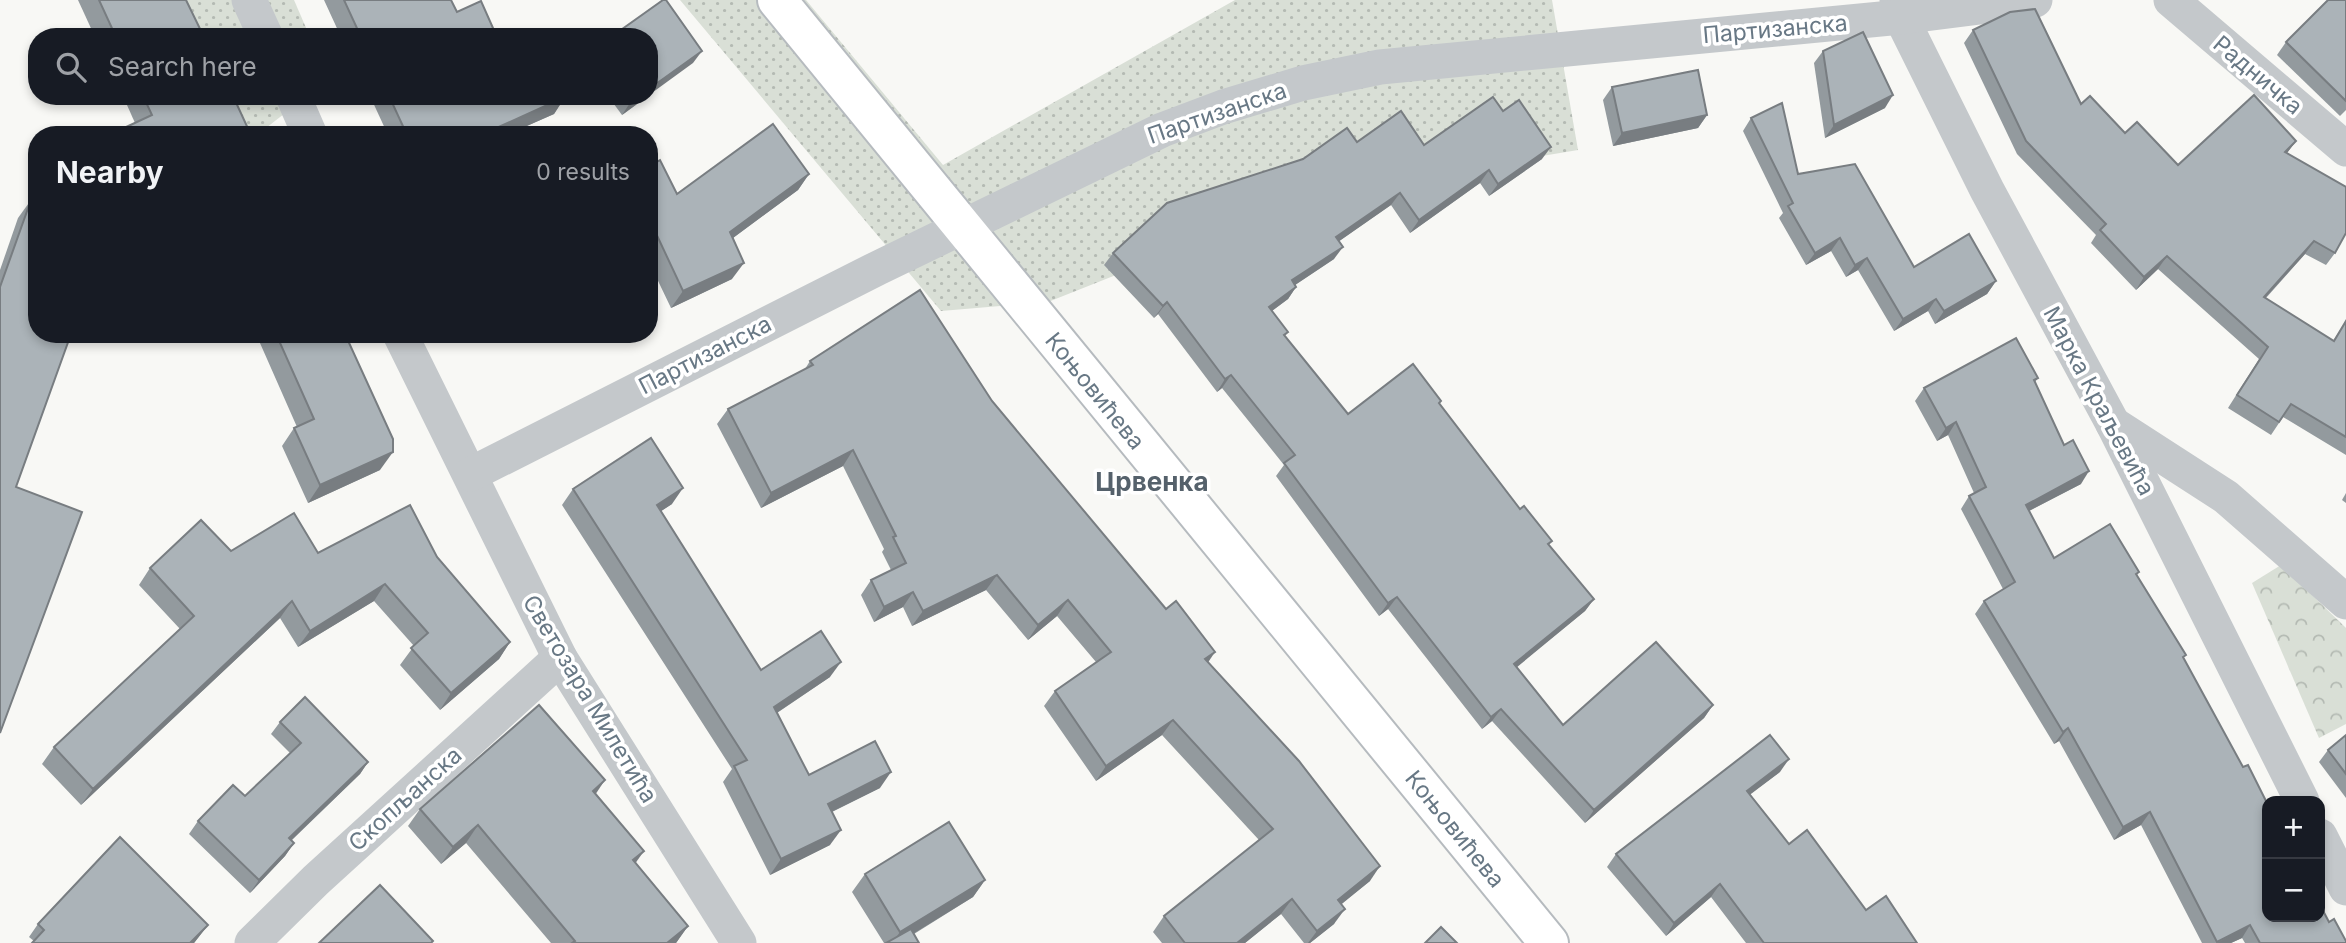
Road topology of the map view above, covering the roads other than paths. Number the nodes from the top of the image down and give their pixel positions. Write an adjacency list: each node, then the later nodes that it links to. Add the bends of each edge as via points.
1 (249, 0): 6 (street)
2 (777, 0): 10 (main road, Коњовићева)
3 (2035, 0): 5 (street, Партизанска)
4 (2171, 0): 9 (street, Радничка)
5 (1899, 9): 10 (street, Партизанска, via 1380,67 1303,83 1162,130); 12 (street, Марка Краљевића, via 1987,190)
6 (262, 28)
7 (297, 105): 8 (street)
8 (306, 126)
9 (2346, 149)
10 (962, 227): 13 (street, Партизанска); 21 (main road, Коњовићева)
11 (405, 343): 13 (street, Светозара Милетића)
12 (2113, 424): 14 (street, via 2226,497); 16 (street, Марка Краљевића)
13 (471, 474): 15 (street, Светозара Милетића)
14 (2346, 602)
15 (560, 658): 19 (street, Скопљанска); 20 (street, Светозара Милетића)
16 (2299, 796)
17 (2325, 846): 18 (street)
18 (2346, 888)
19 (252, 943)
20 (739, 943)
21 (1549, 943)

